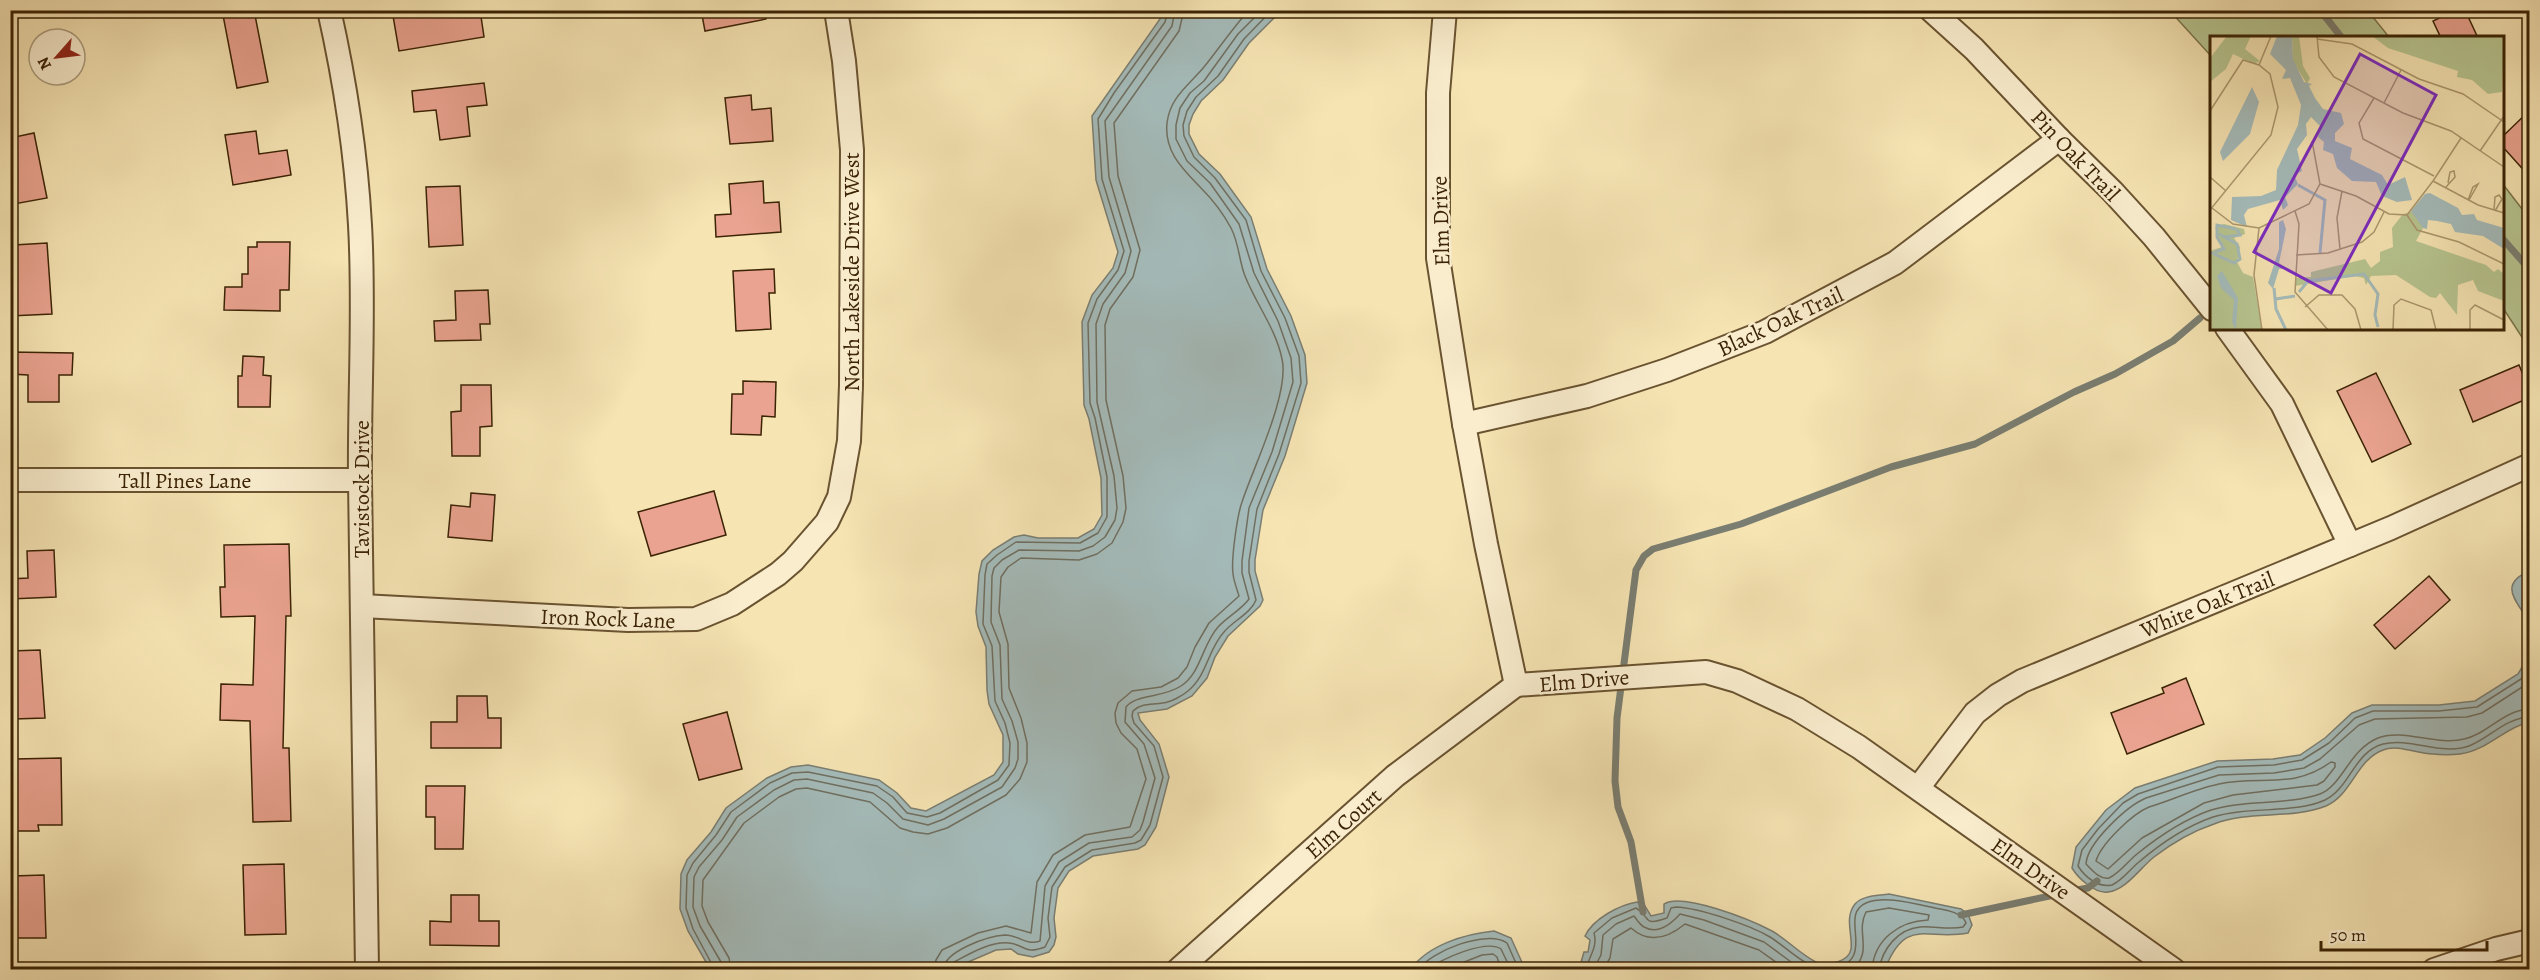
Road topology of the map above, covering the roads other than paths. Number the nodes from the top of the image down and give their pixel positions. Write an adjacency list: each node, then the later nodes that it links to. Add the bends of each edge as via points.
1 (329, 10): 11 (street, Tavistock Drive, via 356,164 362,294)
2 (836, 10): 12 (street, North Lakeside Drive West, via 852,150 851,412 839,497)
3 (1445, 10): 8 (street, Elm Drive, via 1438,93 1438,258)
4 (1931, 10): 5 (street, Pin Oak Trail, via 1974,49)
5 (2059, 139): 6 (street, Pin Oak Trail, via 2154,237); 8 (street, Black Oak Trail, via 1895,263 1766,332 1587,396)
6 (2210, 308)
7 (2228, 330): 13 (street, via 2283,404)
8 (1464, 424): 15 (street, Elm Drive)
9 (2529, 465): 13 (street, White Oak Trail)
10 (10, 480): 11 (street, Tall Pines Lane)
11 (360, 480): 14 (street, Tavistock Drive)
12 (822, 528): 14 (street, Iron Rock Lane, via 778,574 732,604 696,619 628,620)
13 (2350, 545): 16 (street, White Oak Trail, via 2022,681 1975,714)
14 (362, 606): 18 (street, Tavistock Drive)
15 (1516, 685): 16 (street, Elm Drive, via 1706,672 1737,681 1797,709); 19 (street, Elm Court, via 1395,776)
16 (1918, 788): 20 (street, Elm Drive)
17 (2529, 941): 21 (street)
18 (367, 969)
19 (1178, 969)
20 (2174, 969)
21 (2434, 969)

